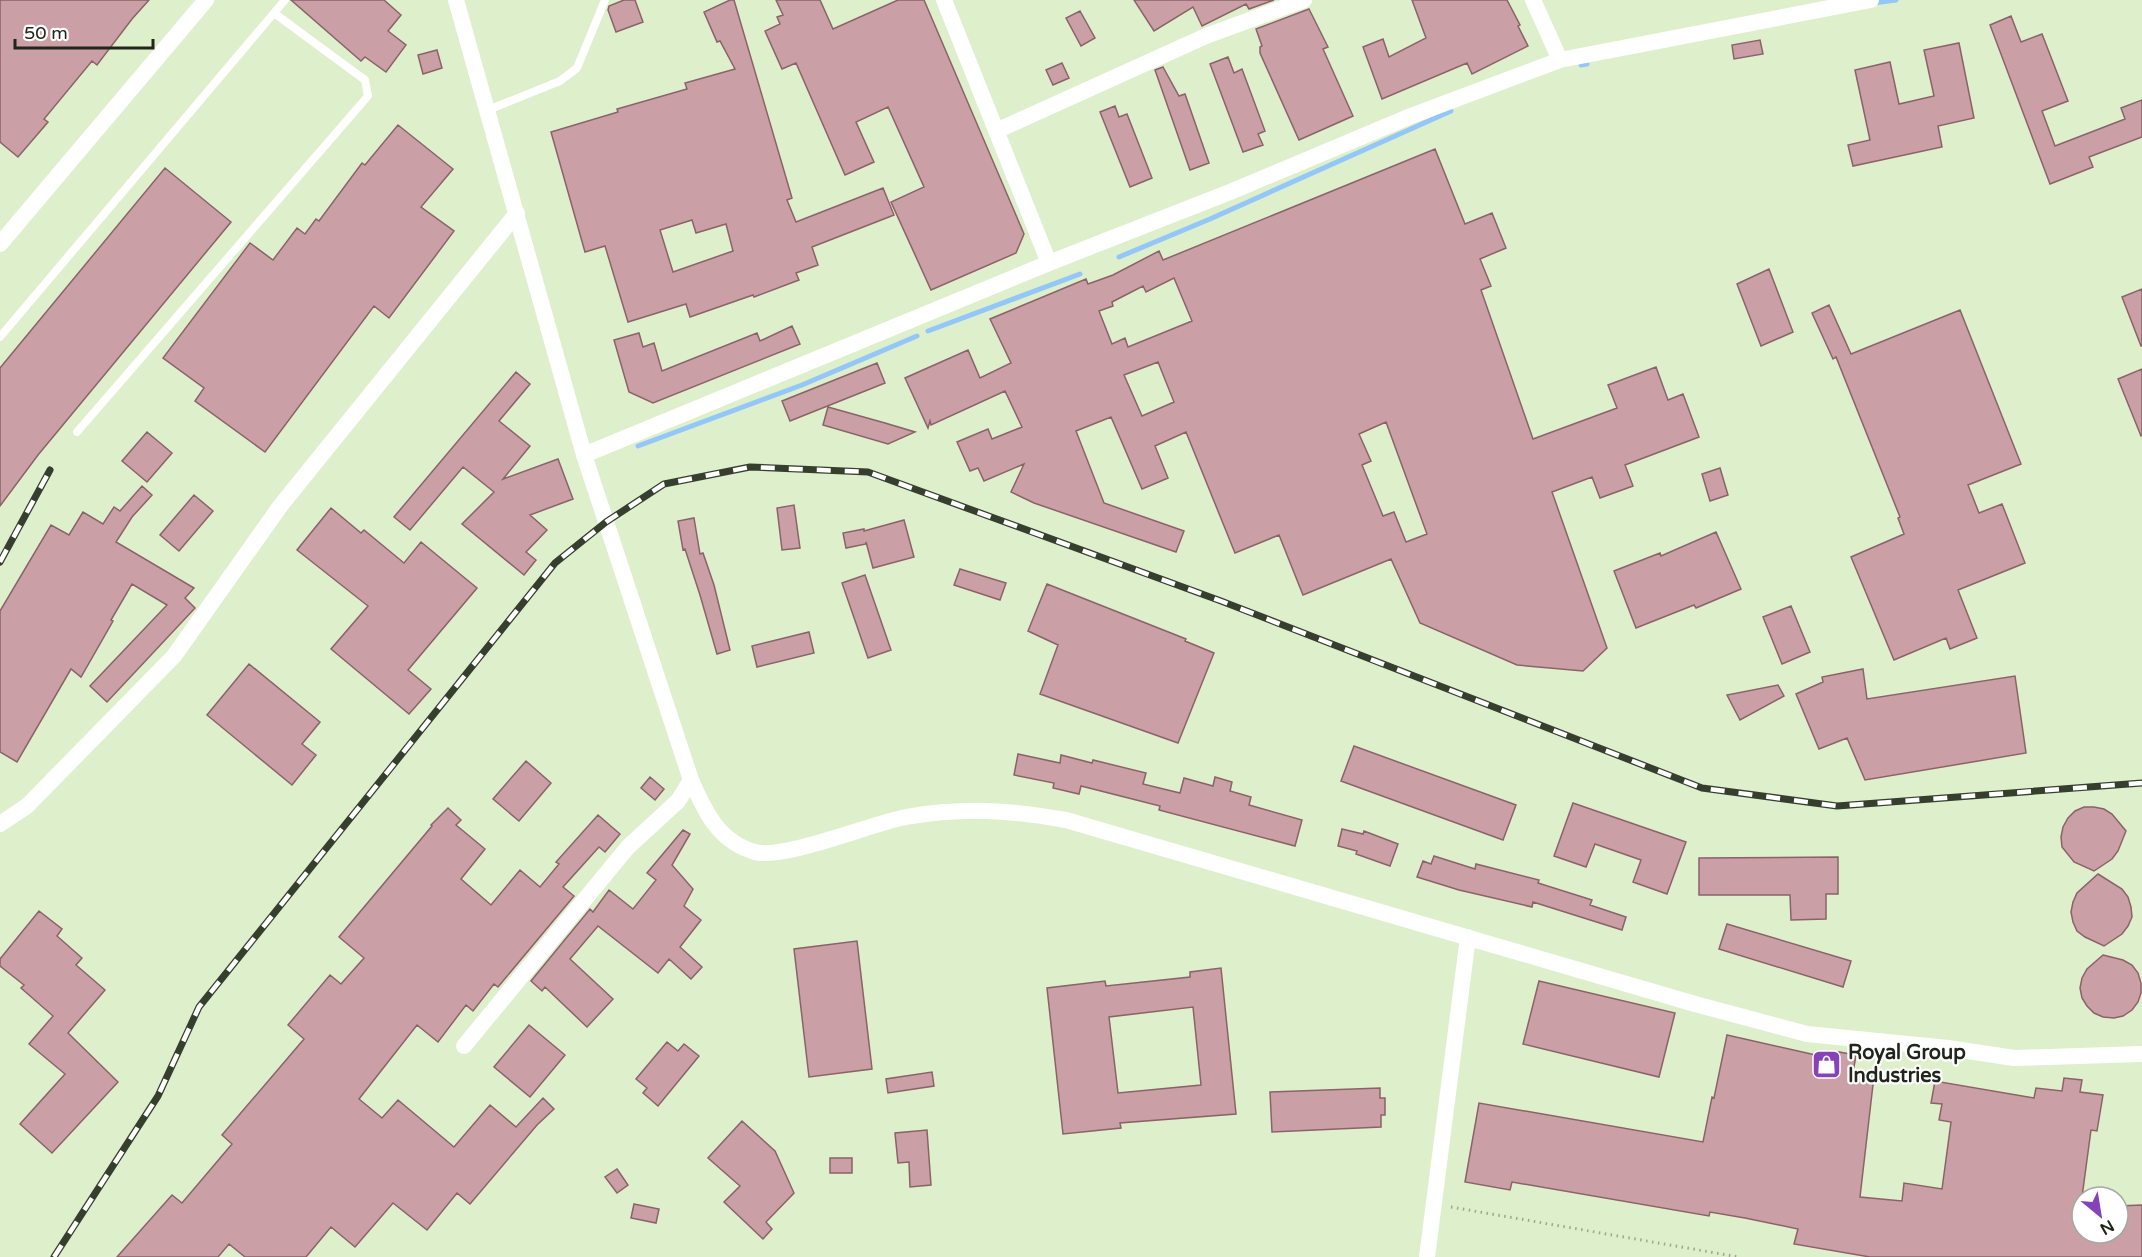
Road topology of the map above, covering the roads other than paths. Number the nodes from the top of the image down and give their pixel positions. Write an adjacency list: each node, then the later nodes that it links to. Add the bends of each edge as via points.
1 (206, 0): 14 (street)
2 (285, 0): 9 (lane)
3 (456, 0): 11 (street)
4 (605, 0): 11 (lane, via 577,68 560,81)
5 (944, 0): 12 (street)
6 (1304, 0): 12 (street, via 1206,36)
7 (1533, 0): 10 (street)
8 (1871, 0): 10 (street)
9 (274, 13): 16 (lane); 17 (lane, via 365,80 368,96)
10 (1560, 60): 15 (street)
11 (488, 110): 13 (street)
12 (996, 131): 15 (street)
13 (517, 213): 18 (street); 20 (street, via 280,504 174,656 27,806)
14 (0, 244)
15 (1049, 263): 18 (street)
16 (0, 337)
17 (77, 432)
18 (584, 455): 19 (street)
19 (691, 780): 21 (street, via 705,812 720,832 738,847 758,853 787,850 905,817 962,810 1016,812 1066,820); 22 (street, via 678,801 628,847)
20 (0, 824)
21 (1468, 938): 23 (street, via 1806,1034 2014,1058); 24 (street)
22 (464, 1046)
23 (2142, 1054)
24 (1428, 1257)

